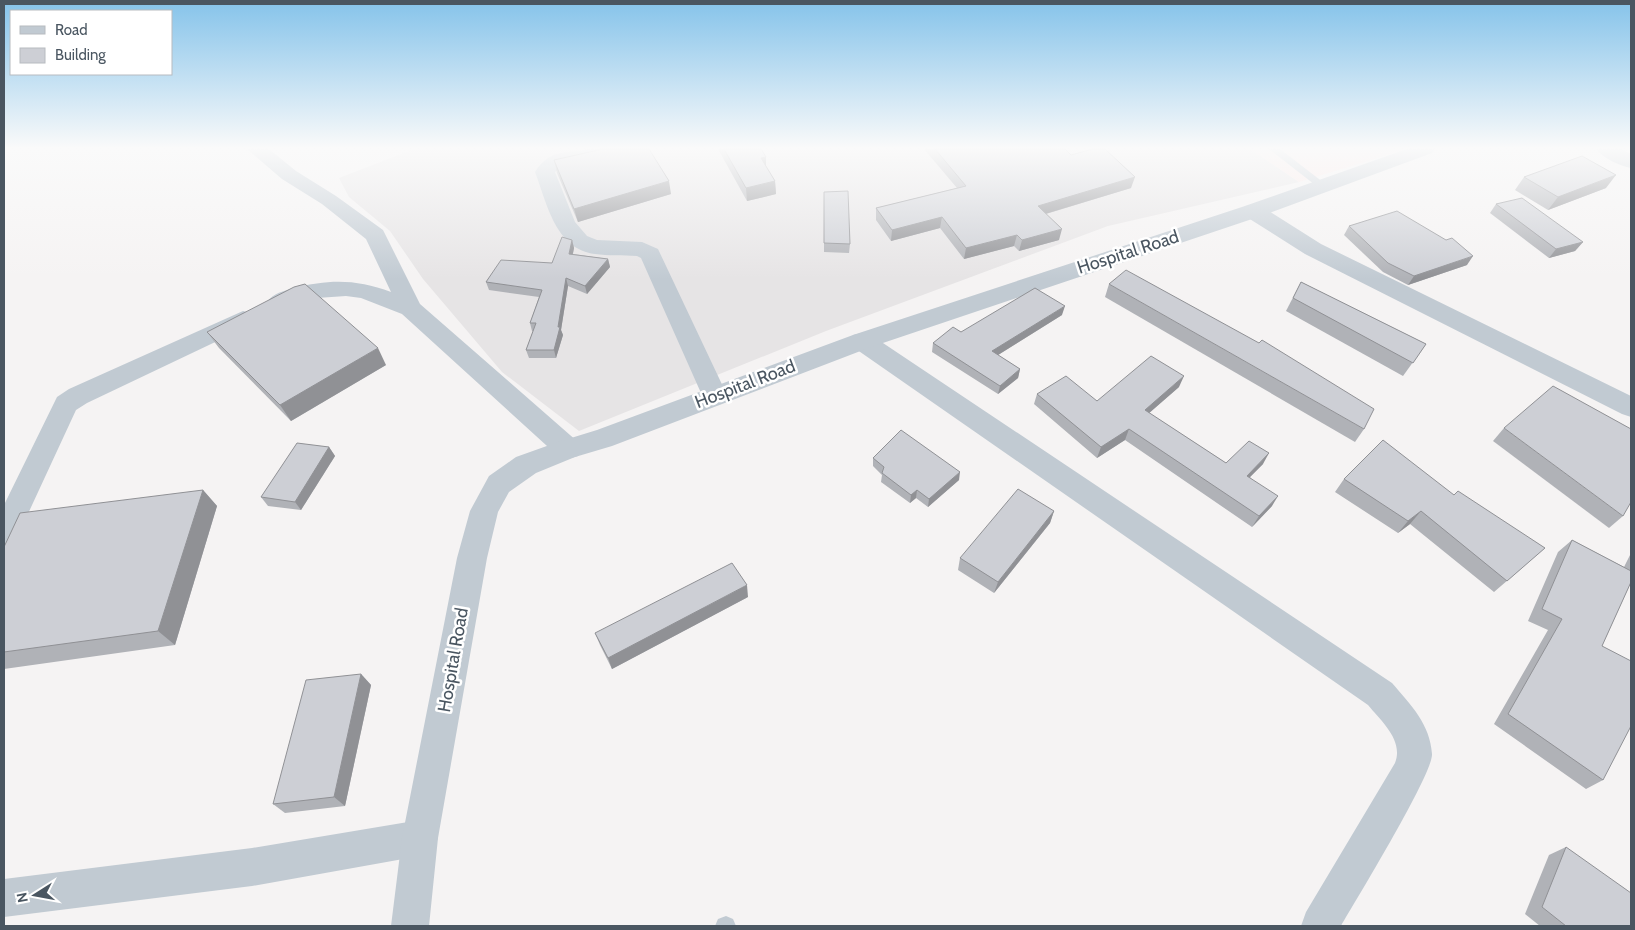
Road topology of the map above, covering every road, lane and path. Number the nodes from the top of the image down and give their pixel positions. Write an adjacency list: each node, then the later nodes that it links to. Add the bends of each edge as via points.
1 (318, 192): 5 (street, via 375,235)
2 (553, 192): 7 (street, via 565,224 579,241 594,247 642,249 650,254)
3 (1305, 192): 4 (street, Hospital Road)
4 (1253, 211): 6 (street, Hospital Road); 8 (street, via 1313,249)
5 (410, 308): 9 (street); 10 (street, via 355,289 328,289 291,297 78,396 62,411)
6 (862, 341): 7 (street, Hospital Road); 14 (street, via 1380,694 1409,728 1415,756 1407,775)
7 (714, 395): 9 (street, Hospital Road)
8 (1631, 407)
9 (568, 450): 11 (street, Hospital Road, via 526,466 498,484 484,512 472,558)
10 (4, 535)
11 (420, 838): 12 (street, via 252,867); 13 (street, Hospital Road)
12 (4, 898)
13 (410, 926)
14 (1320, 926)

